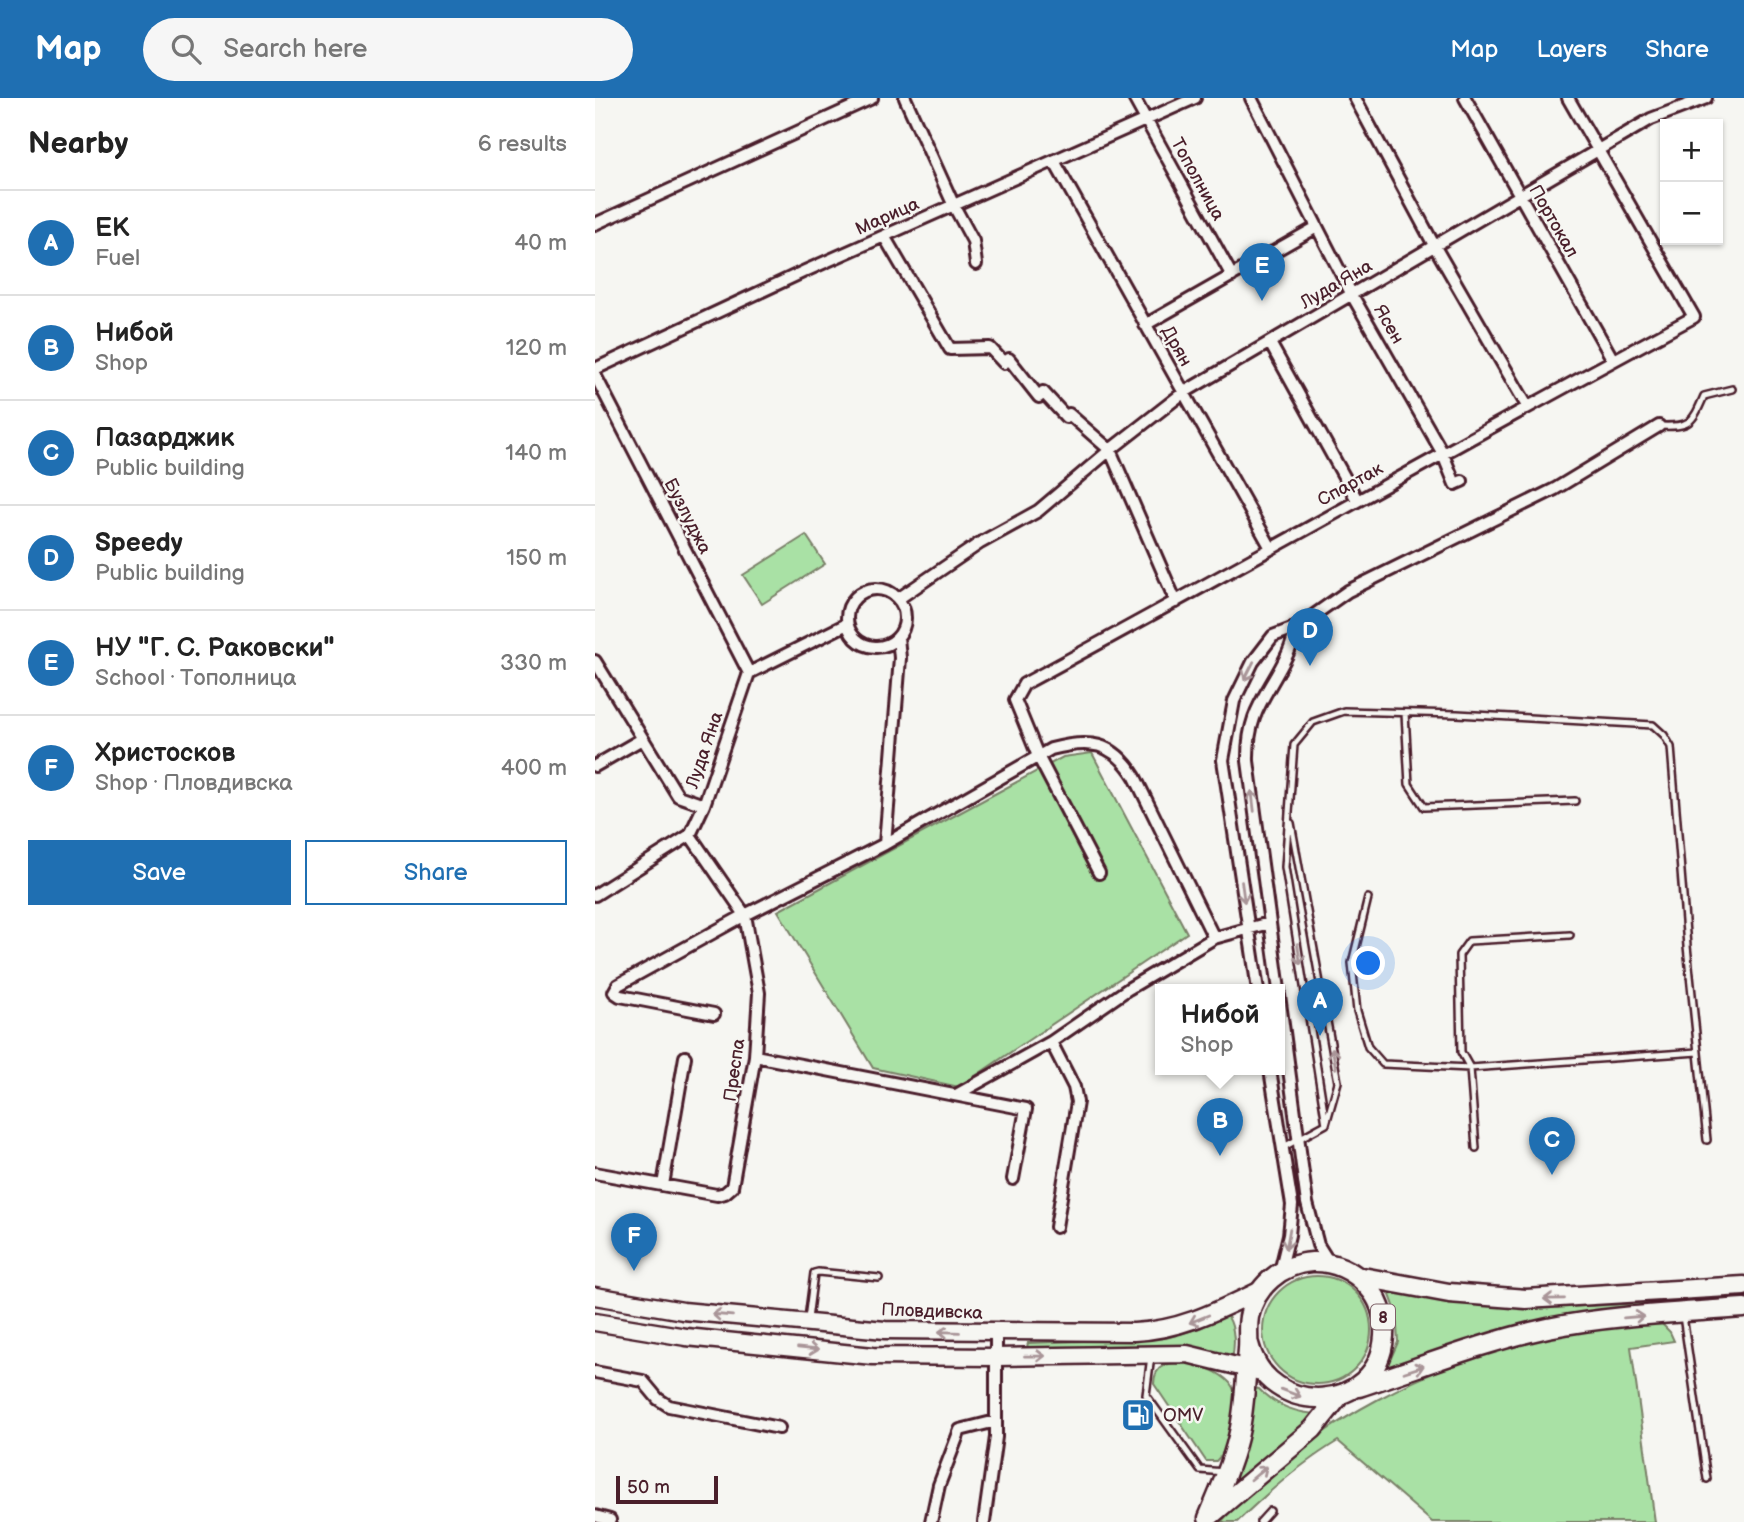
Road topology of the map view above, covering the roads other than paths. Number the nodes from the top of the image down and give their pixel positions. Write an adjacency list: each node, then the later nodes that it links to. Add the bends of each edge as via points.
1 (872, 98): 15 (street)
2 (905, 98): 14 (street)
3 (1134, 98): 10 (street, Тополница)
4 (1195, 98): 10 (street, Марица)
5 (1251, 98): 16 (street, Ясен)
6 (1355, 98): 18 (street)
7 (1465, 98): 13 (street, Портокал)
8 (1568, 98): 11 (street)
9 (1706, 98): 11 (street, Луда Яна, via 1651,119)
10 (1145, 120): 12 (street, Марица); 20 (street, Тополница)
11 (1598, 149): 13 (street, Луда Яна); 24 (street, Спартак, via 1694,317)
12 (1054, 161): 14 (street, Марица); 22 (street, Дрян)
13 (1520, 197): 18 (street, Луда Яна); 24 (street, Портокал)
14 (954, 206): 17 (street, Марица); 19 (street, via 973,241)
15 (595, 224)
16 (1317, 228): 20 (street); 21 (street, Ясен)
17 (884, 236): 25 (street, Марица); 31 (street, via 950,349 989,348 1003,363 1009,359 1039,397 1043,392 1066,417 1069,414)
18 (1435, 247): 21 (street, Луда Яна); 29 (street)
19 (976, 264)
20 (1232, 276): 22 (street)
21 (1352, 295): 23 (street, Луда Яна); 32 (street, Ясен)
22 (1145, 325): 28 (street, Дрян)
23 (1270, 343): 28 (street, Луда Яна); 34 (street)
24 (1613, 360): 29 (street, Спартак)
25 (595, 369)
26 (595, 375): 42 (street, Бузлуджа)
27 (1732, 389): 30 (lane, via 1704,396 1695,418 1683,427)
28 (1183, 393): 31 (street, Луда Яна); 35 (street, Дрян)
29 (1527, 406): 32 (street, Спартак)
30 (1659, 426): 39 (street, via 1555,489 1348,591)
31 (1110, 450): 36 (street, Луда Яна, via 1038,511 980,542); 37 (street)
32 (1442, 452): 33 (street, Ясен, via 1455,484); 34 (street, Спартак)
33 (1462, 481)
34 (1357, 500): 35 (street, Спартак)
35 (1271, 548): 37 (street, Спартак)
36 (898, 599): 38 (street, via 885,590 870,589 856,596 848,609); 40 (street, via 905,618)
37 (1176, 602): 45 (street, Спартак, via 1024,684 1015,700)
38 (847, 624): 40 (street, via 862,644 888,645); 42 (street)
39 (1297, 627): 56 (street, one-way to 39, via 1248,741 1256,710 1288,654); 57 (street, one-way to 57, via 1273,636 1253,662 1234,701 1227,734 1223,761)
40 (898, 637): 51 (street)
41 (595, 661): 44 (street)
42 (749, 673): 48 (street, Луда Яна)
43 (1405, 713): 47 (lane, via 1409,784 1424,807); 49 (lane, via 1344,711 1313,722 1294,745); 65 (lane, via 1653,725 1664,734 1671,747)
44 (642, 739): 46 (street); 48 (street, via 678,796)
45 (1038, 756): 51 (street); 52 (street); 59 (street, via 1087,743 1112,750 1125,760)
46 (595, 766)
47 (1576, 802)
48 (704, 805): 50 (street, Луда Яна)
49 (1289, 813): 71 (lane, one-way to 71, via 1285,867); 71 (lane, one-way to 49, via 1338,1082)
50 (690, 835): 53 (street); 55 (street, Преспа)
51 (885, 844): 55 (street)
52 (1098, 873)
53 (595, 895)
54 (1369, 898): 68 (lane, via 1352,962 1357,1011 1368,1047 1383,1064)
55 (745, 915): 62 (street, via 618,985 614,992); 66 (street, Преспа, via 759,993)
56 (1269, 923): 57 (street); 61 (street)
57 (1248, 929): 59 (street); 60 (street)
58 (1570, 935): 68 (lane, via 1469,941 1459,955 1461,1052)
59 (1214, 938): 64 (street)
60 (1257, 984)
61 (1278, 984)
62 (714, 1014)
63 (1285, 1034): 72 (street)
64 (1051, 1042): 70 (street); 79 (street, via 1077,1101)
65 (1698, 1052): 68 (lane); 73 (lane)
66 (755, 1056): 70 (street); 78 (street, Преспа, via 732,1187 717,1195)
67 (685, 1057): 78 (street)
68 (1470, 1068): 75 (lane)
69 (1272, 1075): 74 (street)
70 (956, 1095): 77 (street, via 1026,1109)
71 (1326, 1124): 72 (lane)
72 (1300, 1139): 74 (lane); 80 (street, via 1313,1233)
73 (1707, 1140)
74 (1282, 1148): 81 (street, one-way to 81, via 1291,1212)
75 (1476, 1148)
76 (595, 1173): 78 (street, Преспа)
77 (1013, 1179)
78 (663, 1185)
79 (1056, 1227)
80 (1330, 1264): 81 (main road, 8, via 1304,1263); 82 (main road, 8)
81 (1280, 1272): 85 (main road, 8)
82 (1357, 1276): 84 (main road, 8, one-way to 82, via 1526,1299 1449,1293); 96 (main road, 8, via 1381,1309 1384,1340 1372,1370)
83 (879, 1278): 90 (lane, via 814,1273)
84 (1744, 1286)
85 (1261, 1290): 91 (street, Пловдивска, one-way to 91, via 1167,1329); 94 (main road, 8, via 1249,1315)
86 (595, 1296): 90 (street, Пловдивска, one-way to 86, via 684,1311)
87 (1744, 1308): 88 (main road)
88 (1683, 1313): 96 (main road, one-way to 88, via 1547,1328); 100 (lane)
89 (595, 1322): 93 (street, one-way to 93, via 686,1337 873,1356)
90 (807, 1323): 91 (street, Пловдивска, one-way to 90)
91 (996, 1333): 93 (street)
92 (1151, 1354): 93 (street, one-way to 92); 94 (street, via 1187,1354); 99 (lane, via 1146,1395 1200,1470)
93 (996, 1357): 97 (street)
94 (1254, 1370): 96 (main road, one-way to 96, via 1298,1396 1315,1399); 99 (main road, 8)
95 (595, 1372): 98 (street, via 643,1381 669,1406)
96 (1345, 1392): 104 (main road, 8, one-way to 96, via 1313,1429)
97 (996, 1422): 105 (street, via 960,1430); 106 (street)
98 (779, 1428)
99 (1227, 1472): 104 (main road, 8)
100 (1707, 1479)
101 (1270, 1511): 107 (lane)
102 (595, 1516): 103 (street)
103 (610, 1520)
104 (1206, 1520)
105 (930, 1522)
106 (984, 1522)
107 (1260, 1522)

